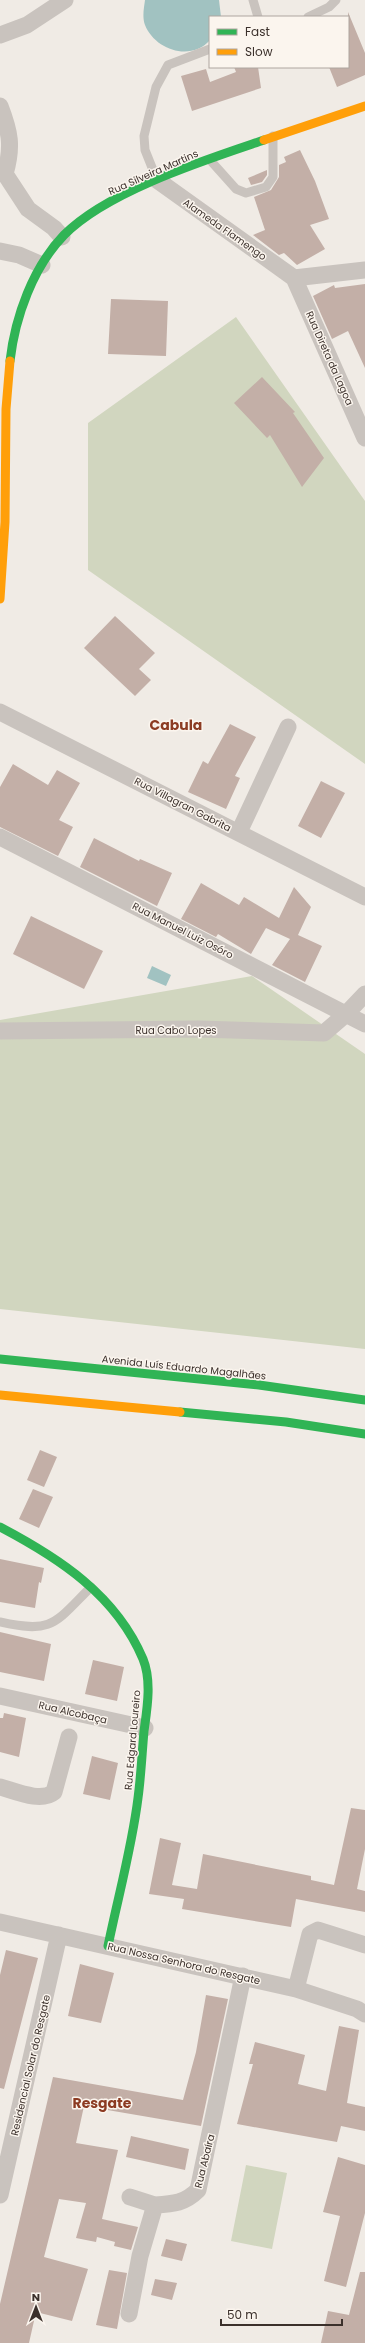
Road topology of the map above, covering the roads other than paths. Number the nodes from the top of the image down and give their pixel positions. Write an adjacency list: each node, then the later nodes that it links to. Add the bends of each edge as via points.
1 (64, 0): 6 (street, via 27,25)
2 (253, 0): 4 (lane)
3 (336, 0): 5 (lane, via 329,7)
4 (258, 16)
5 (310, 16)
6 (0, 35)
7 (209, 49): 13 (lane, via 168,65 156,87 144,136 145,150)
8 (0, 106): 12 (street, via 11,143 10,156)
9 (365, 106): 10 (main road, Rua Silveira Martins)
10 (273, 136): 11 (main road, Rua Silveira Martins); 11 (lane, via 273,177 266,187 246,192 236,189)
11 (209, 159): 13 (main road, Rua Silveira Martins)
12 (3, 174): 14 (street, via 28,209)
13 (157, 180): 14 (main road, Rua Silveira Martins, via 93,211); 18 (street, Alameda Flamengo)
14 (62, 237): 16 (main road, Rua Silveira Martins)
15 (0, 251): 16 (street, via 19,255)
16 (42, 265): 19 (main road, Rua Silveira Martins)
17 (365, 270): 18 (street)
18 (294, 278): 20 (street, Rua Direta da Lagoa)
19 (7, 342): 21 (main road, Rua Silveira Martins, via 8,377)
20 (365, 438)
21 (3, 450): 22 (main road, Rua Silveira Martins)
22 (2, 562): 23 (main road, Rua Silveira Martins)
23 (0, 599)
24 (0, 712): 26 (street, Rua Villagran Gabrita)
25 (288, 727): 26 (street)
26 (239, 832): 28 (street, Rua Villagran Gabrita)
27 (0, 837): 30 (street, Rua Manuel Luiz Osóro)
28 (365, 897)
29 (365, 994): 30 (street)
30 (346, 1014): 31 (street, Rua Manuel Luiz Osóro); 32 (street, Rua Cabo Lopes, via 324,1033 199,1029)
31 (365, 1024)
32 (0, 1031)
33 (0, 1359): 35 (main road, Avenida Luís Eduardo Magalhães, via 259,1385)
34 (0, 1395): 36 (main road, via 286,1422)
35 (365, 1400)
36 (365, 1434)
37 (0, 1527): 38 (main road, Rua Edgard Loureiro, via 42,1549)
38 (91, 1587): 39 (lane, via 62,1616 50,1624 39,1628); 41 (main road, Rua Edgard Loureiro, via 127,1628 144,1661 148,1694)
39 (0, 1622)
40 (0, 1696): 41 (street, Rua Alcobaça)
41 (145, 1728): 47 (main road, Rua Edgard Loureiro, via 138,1799)
42 (69, 1737): 43 (street, via 54,1792 50,1795 38,1797)
43 (0, 1787)
44 (0, 1922): 45 (street, Rua Nossa Senhora do Resgate)
45 (59, 1935): 47 (street, Rua Nossa Senhora do Resgate); 51 (street, Residencial Solar do Resgate)
46 (365, 1944): 49 (street, via 318,1930 313,1931 310,1934)
47 (108, 1946): 48 (street, Rua Nossa Senhora do Resgate)
48 (243, 1976): 49 (street, Rua Nossa Senhora do Resgate); 53 (street, Rua Abaíra, via 198,2190 190,2198 177,2204)
49 (296, 1989): 50 (street, Rua Nossa Senhora do Resgate)
50 (365, 2014)
51 (0, 2195)
52 (130, 2197): 53 (street)
53 (155, 2205): 54 (street, via 140,2256)
54 (129, 2314)

